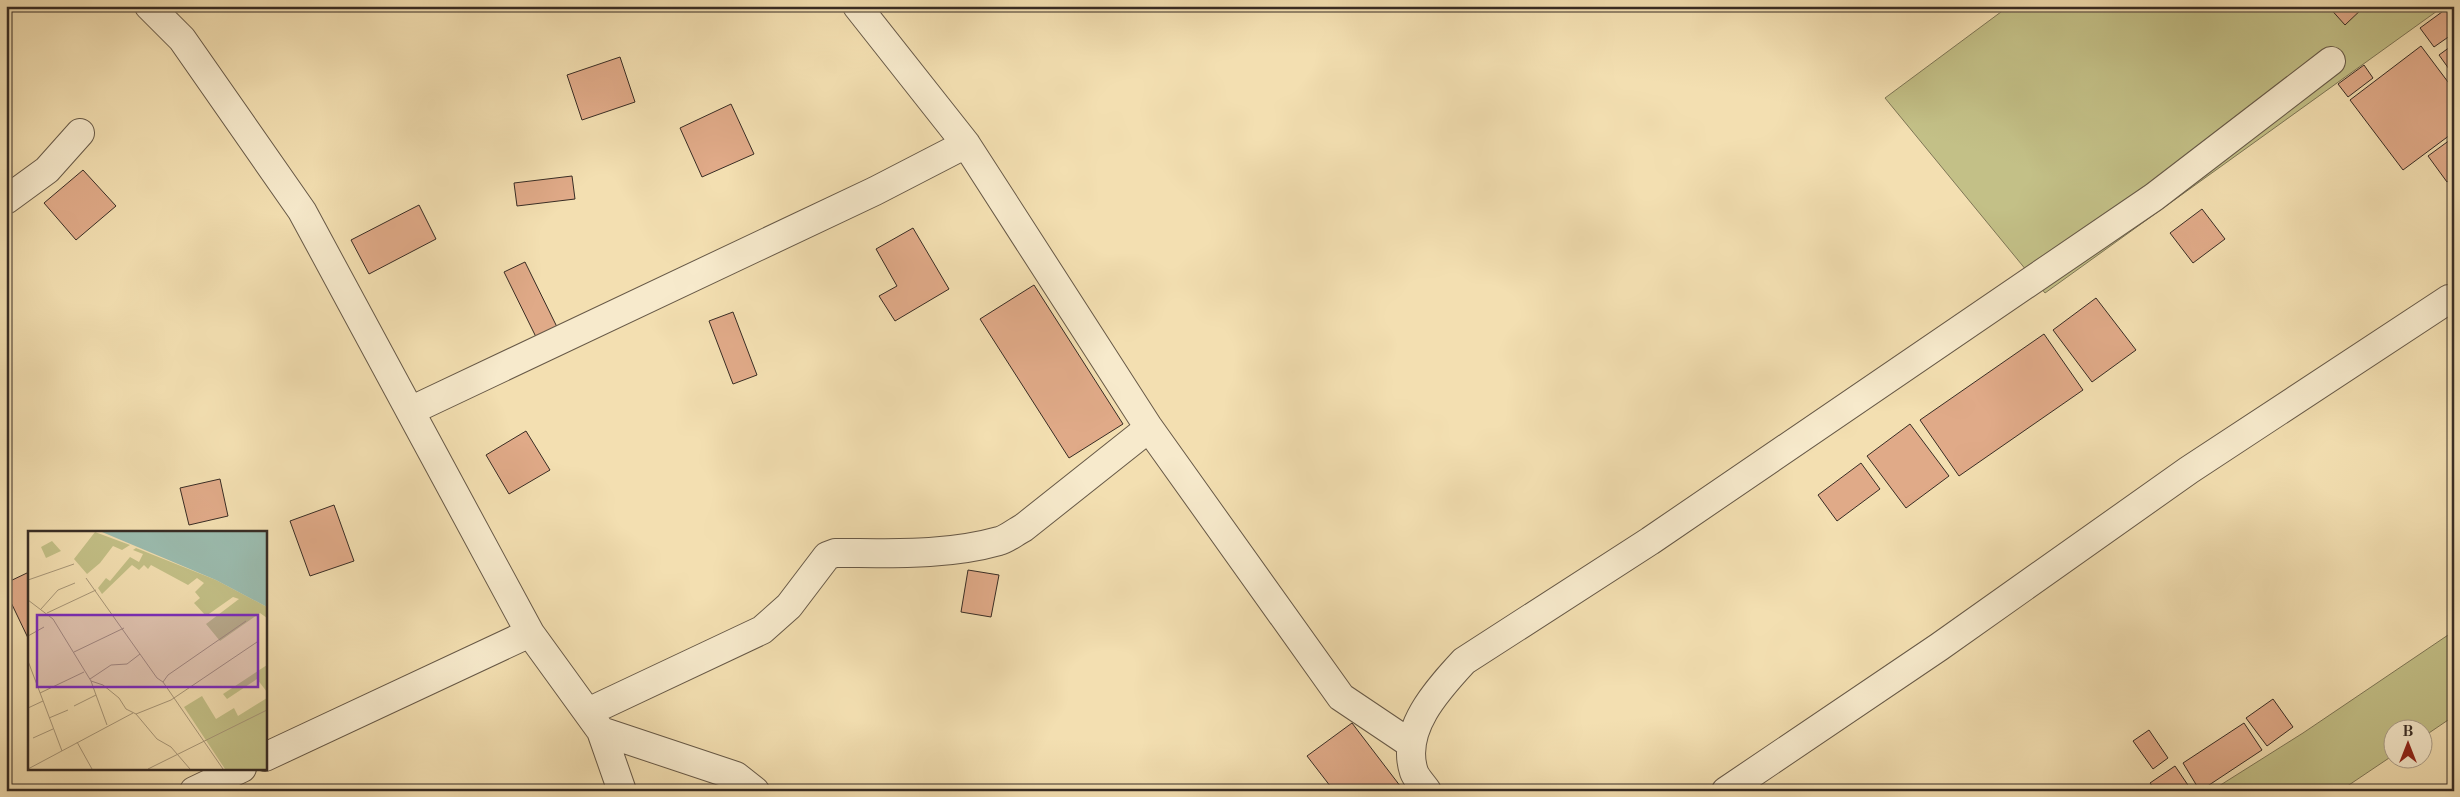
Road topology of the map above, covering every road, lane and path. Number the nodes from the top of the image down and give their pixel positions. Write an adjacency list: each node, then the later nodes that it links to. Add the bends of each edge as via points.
1 (149, 6): 8 (street, via 182,39 302,211)
2 (858, 6): 5 (street)
3 (2330, 61): 12 (street, via 2154,197 1650,541 1464,662 1439,687 1421,716)
4 (80, 132): 6 (street, via 48,170)
5 (966, 144): 8 (street, via 875,192); 9 (street)
6 (6, 200)
7 (2449, 299): 19 (street, via 2189,470 1939,647)
8 (410, 411): 10 (street)
9 (1149, 428): 11 (street, via 1022,528 1001,540 942,551 835,553 827,556 789,606 762,630); 12 (street, via 1340,697)
10 (530, 633): 11 (street); 13 (street)
11 (594, 722): 16 (street); 17 (street, via 736,776)
12 (1411, 744): 18 (street, via 1414,772)
13 (266, 757)
14 (238, 770): 15 (street)
15 (194, 791)
16 (622, 791)
17 (755, 791)
18 (1427, 791)
19 (1726, 791)

